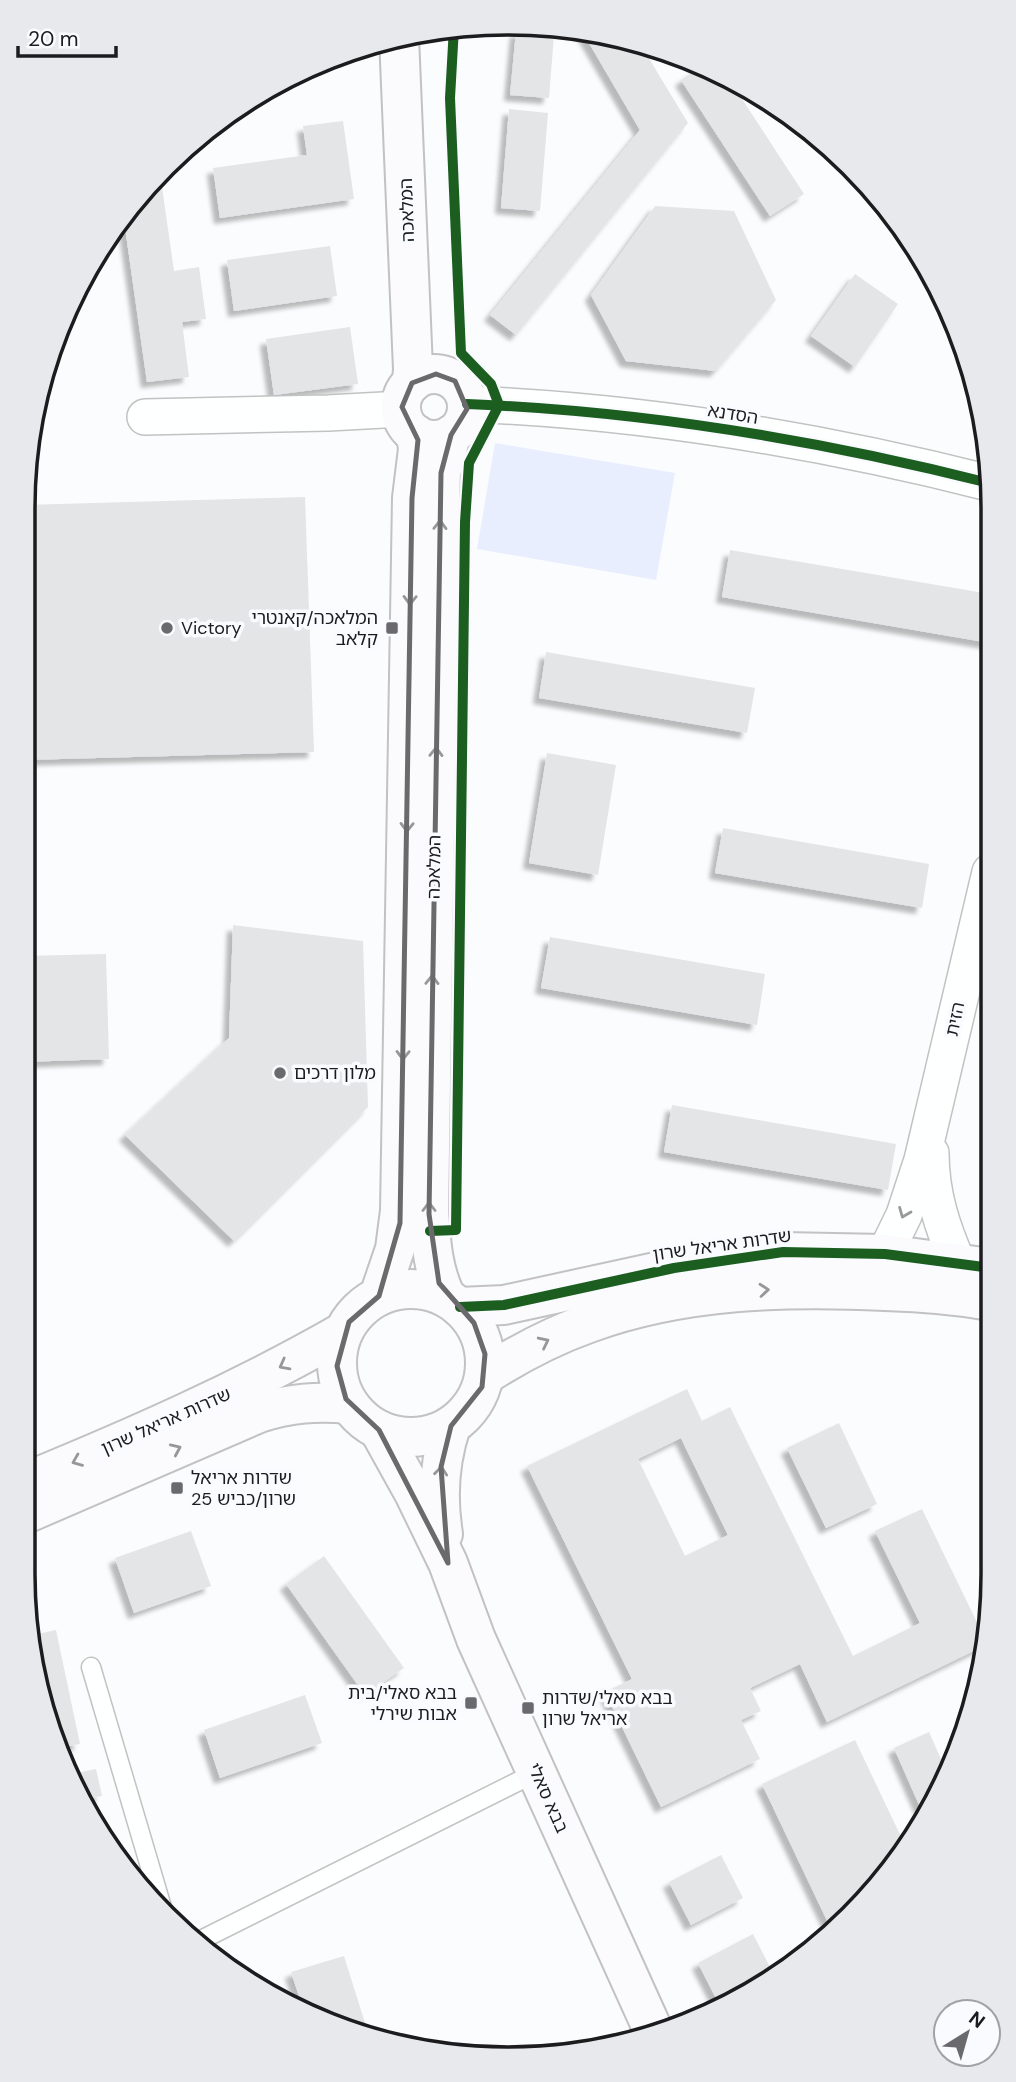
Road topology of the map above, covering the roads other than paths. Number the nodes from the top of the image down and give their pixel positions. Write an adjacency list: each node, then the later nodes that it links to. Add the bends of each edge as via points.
1 (421, 43): 3 (main road, המלאכה, via 435,344)
2 (400, 48): 3 (main road, המלאכה, via 413,369)
3 (432, 407): 4 (street, הסדנא); 5 (street, הסדנא, via 535,407 620,415 772,438); 10 (main road, המלאכה, one-way to 10, via 418,449 412,512 400,1211 396,1249); 12 (main road, המלאכה, one-way to 3, via 439,1283 429,1214 441,473)
4 (145, 417)
5 (980, 481)
6 (981, 908): 7 (street, הזית)
7 (932, 1125): 8 (street, הזית, one-way to 8, via 907,1206); 9 (street, הזית, via 932,1184 944,1232)
8 (885, 1254): 9 (main road, שדרות אריאל שרון); 12 (main road, שדרות אריאל שרון, via 783,1252 662,1270 505,1305)
9 (974, 1266)
10 (379, 1296): 12 (main road, via 407,1289 429,1291); 13 (main road, via 356,1313)
11 (981, 1300): 14 (main road, one-way to 11, via 522,1352 591,1322 696,1298 767,1289 833,1288)
12 (453, 1302): 14 (main road, via 479,1333)
13 (344, 1332): 15 (main road, via 337,1366); 18 (main road, שדרות אריאל שרון, one-way to 18, via 193,1410)
14 (485, 1376): 16 (main road, via 472,1406)
15 (349, 1404): 17 (main road); 19 (main road, שדרות אריאל שרון, one-way to 15, via 259,1413 299,1403)
16 (451, 1426): 17 (main road, via 436,1434 413,1437); 20 (main road, בבא סאלי, one-way to 16, via 439,1495 440,1466)
17 (379, 1430): 20 (main road, בבא סאלי)
18 (35, 1478)
19 (35, 1510)
20 (448, 1563): 22 (main road, בבא סאלי, via 476,1639)
21 (91, 1667): 23 (lane)
22 (537, 1772): 24 (lane); 25 (main road, בבא סאלי)
23 (157, 1891)
24 (205, 1937)
25 (651, 2025)

